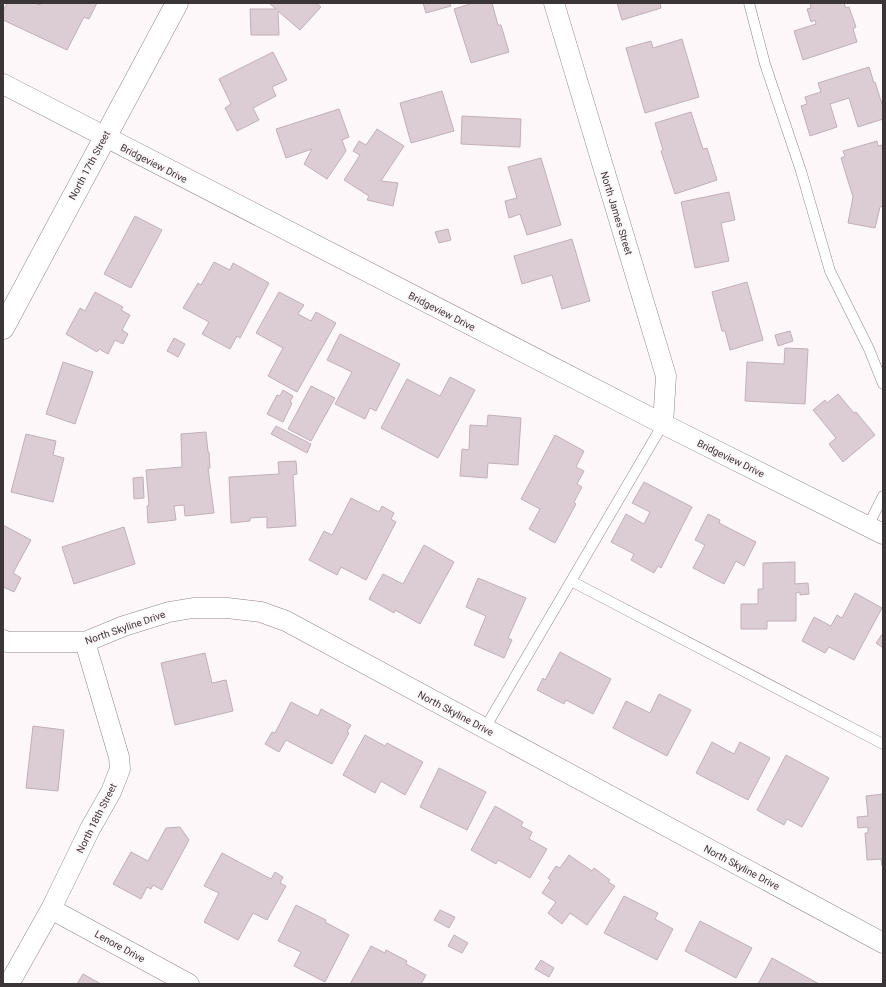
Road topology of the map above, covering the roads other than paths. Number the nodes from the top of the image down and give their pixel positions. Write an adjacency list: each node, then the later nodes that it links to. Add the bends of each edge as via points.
1 (177, 3): 5 (street, North 17th Street)
2 (554, 3): 8 (street, North James Street, via 666,376)
3 (749, 3): 7 (lane, via 765,64 801,171 830,271 869,349)
4 (3, 84): 5 (street, Bridgeview Drive)
5 (104, 137): 6 (street, North 17th Street); 8 (street, Bridgeview Drive)
6 (3, 328)
7 (883, 384)
8 (664, 424): 10 (street, Bridgeview Drive); 11 (lane)
9 (883, 496): 10 (lane)
10 (876, 530)
11 (571, 581): 14 (lane); 15 (lane)
12 (3, 640): 13 (street, North Skyline Drive)
13 (85, 642): 14 (street, North Skyline Drive, via 169,612 193,608 261,612 286,621); 16 (street, North 18th Street, via 119,757 120,769)
14 (485, 728): 17 (street, North Skyline Drive)
15 (883, 744)
16 (51, 909): 18 (street, North 18th Street); 19 (street, Lenore Drive)
17 (883, 943)
18 (9, 984)
19 (189, 984)

